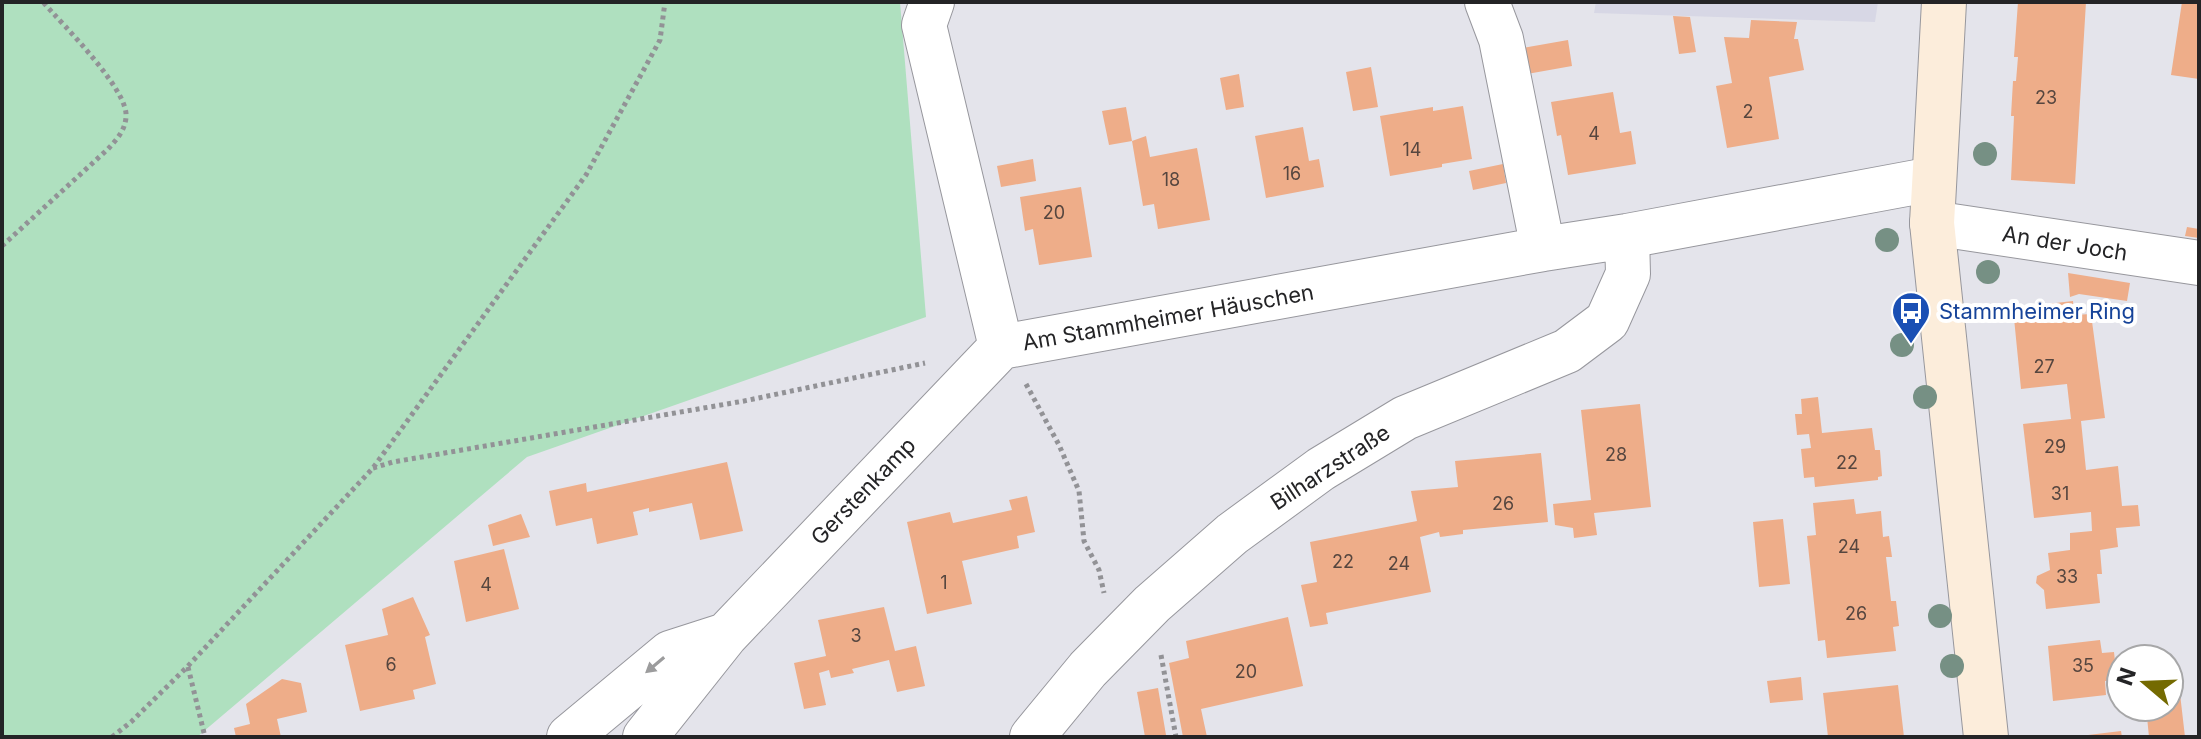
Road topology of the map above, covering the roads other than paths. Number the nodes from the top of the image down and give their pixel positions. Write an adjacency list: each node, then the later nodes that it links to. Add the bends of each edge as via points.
1 (932, 2): 9 (street, Am Stammheimer Häuschen, via 924,25)
2 (1487, 2): 7 (street, via 1501,39)
3 (1944, 2): 4 (street)
4 (1933, 179): 5 (street); 6 (street, Am Stammheimer Häuschen)
5 (1932, 223): 8 (street, An der Joch); 14 (street)
6 (1627, 236): 7 (street, Am Stammheimer Häuschen); 13 (street, Bilharzstraße, via 1628,274 1607,321 1567,351 1405,418 1321,469 1232,534 1152,604)
7 (1543, 249): 9 (street, Am Stammheimer Häuschen)
8 (2199, 263)
9 (1001, 347): 10 (street, Gerstenkamp)
10 (726, 635): 11 (street, Gerstenkamp, one-way to 11, via 670,653); 12 (street, Gerstenkamp)
11 (569, 737)
12 (645, 737)
13 (1032, 737)
14 (1986, 737)

